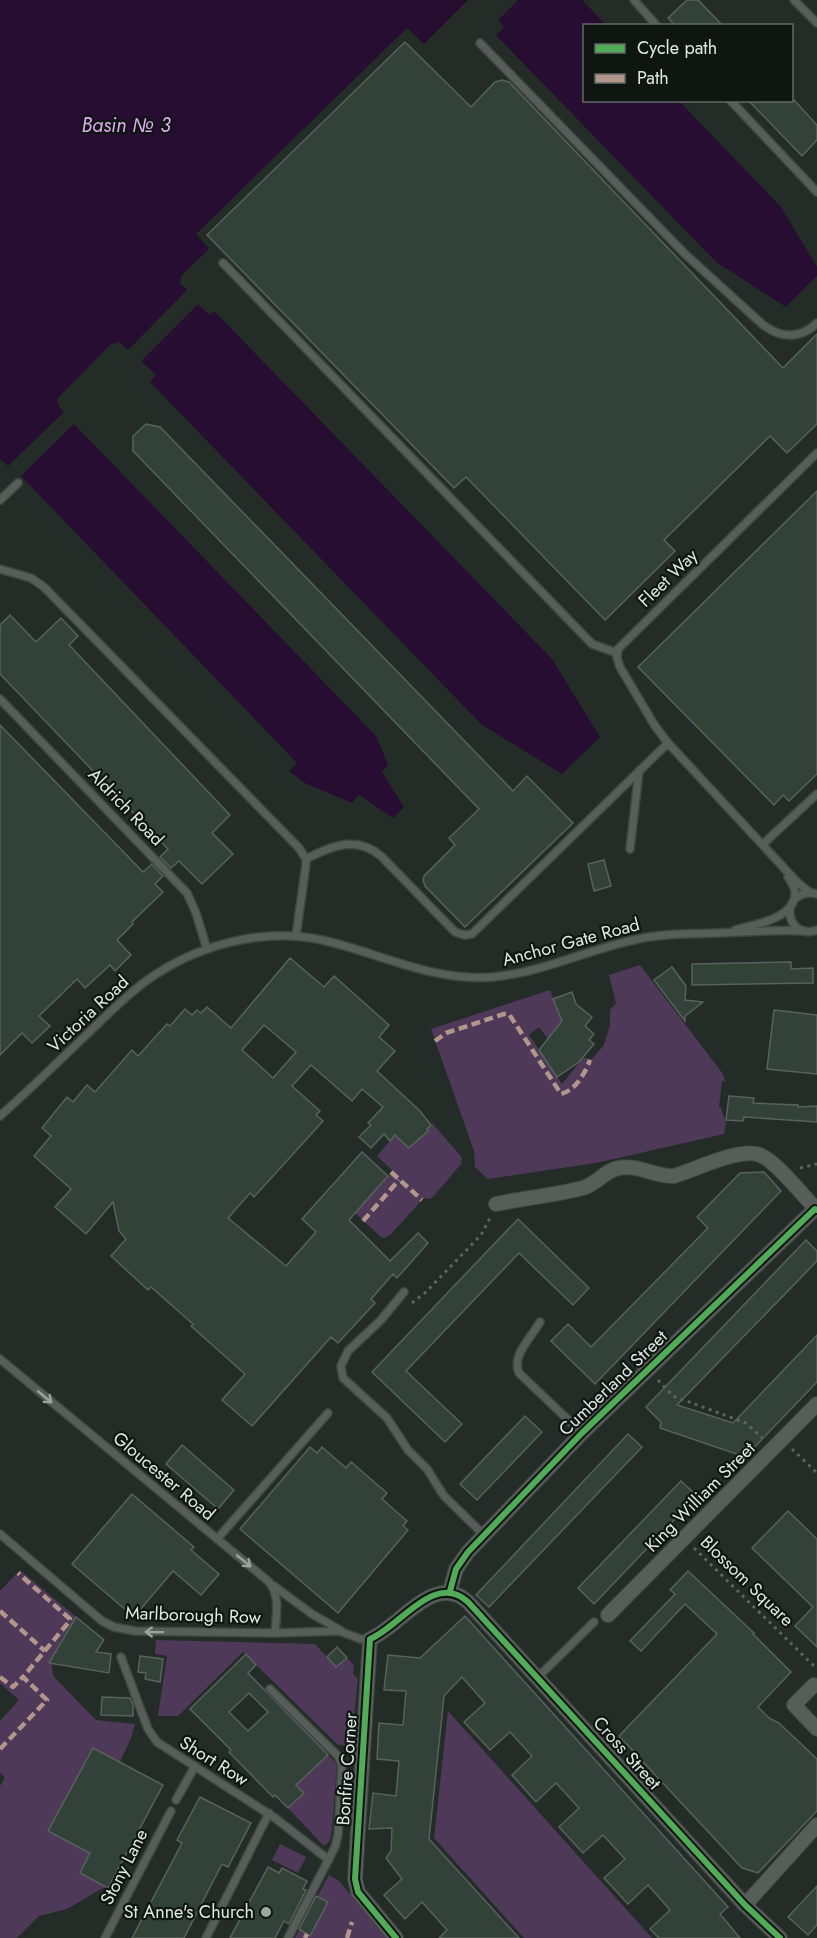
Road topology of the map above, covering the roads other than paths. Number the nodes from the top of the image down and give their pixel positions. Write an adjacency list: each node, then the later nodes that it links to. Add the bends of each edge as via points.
1 (634, 0): 4 (lane)
2 (794, 0): 3 (lane)
3 (817, 23)
4 (655, 24)
5 (480, 44): 9 (lane, via 684,253 762,324 775,333 790,336 806,332)
6 (732, 102): 7 (lane)
7 (817, 192)
8 (223, 263): 14 (lane, via 592,644)
9 (817, 323)
10 (817, 453): 14 (lane, Fleet Way)
11 (18, 483): 12 (lane)
12 (0, 500)
13 (0, 569): 22 (lane, via 31,578 44,587)
14 (617, 653): 16 (lane, via 620,666)
15 (0, 699): 29 (lane, Aldrich Road, via 187,893)
16 (668, 743): 17 (lane); 19 (lane)
17 (639, 771): 20 (lane); 22 (lane, via 472,934 455,932 368,847 338,844)
18 (817, 794): 19 (lane)
19 (763, 844): 21 (lane)
20 (630, 849)
21 (772, 854): 23 (lane, via 800,885); 24 (lane, via 794,889)
22 (306, 859): 28 (lane)
23 (816, 894): 24 (lane, via 800,895)
24 (792, 902): 26 (lane, via 791,919); 27 (lane, via 779,916)
25 (817, 931): 26 (lane, Anchor Gate Road)
26 (807, 932): 27 (lane, Anchor Gate Road)
27 (720, 933): 28 (lane, Anchor Gate Road, via 637,939 530,970 474,978 439,975 336,943)
28 (296, 936): 29 (lane, Anchor Gate Road, via 251,938)
29 (207, 949): 30 (lane, Victoria Road, via 140,986)
30 (0, 1116)
31 (496, 1204): 32 (street, via 586,1187 609,1170 619,1168 674,1176 724,1158 756,1154 769,1160)
32 (816, 1210): 38 (street, Cumberland Street)
33 (404, 1292): 40 (lane, via 348,1351 341,1366 343,1378 387,1418 444,1496)
34 (540, 1322): 38 (lane, via 522,1350 516,1368)
35 (0, 1359): 41 (lane, Gloucester Road, one-way to 41)
36 (817, 1404): 44 (street, King William Street)
37 (328, 1413): 41 (lane)
38 (582, 1433): 40 (street, Cumberland Street)
39 (0, 1534): 47 (lane, Marlborough Row, one-way to 39, via 135,1631 114,1627)
40 (484, 1535): 43 (street, Cumberland Street, via 459,1564)
41 (217, 1539): 42 (lane, Gloucester Road, one-way to 42)
42 (268, 1581): 46 (lane, Gloucester Road); 47 (lane, via 276,1596)
43 (450, 1591): 48 (street, via 423,1601); 50 (street, Cross Street, via 468,1602)
44 (608, 1615)
45 (594, 1622): 50 (lane)
46 (342, 1631): 47 (lane, Marlborough Row); 48 (lane)
47 (275, 1633)
48 (370, 1639): 64 (street, Bonfire Corner, via 355,1879 357,1893)
49 (121, 1657): 54 (lane, Short Row, via 153,1738)
50 (537, 1678): 60 (street, Cross Street)
51 (814, 1685): 53 (street, via 794,1705)
52 (270, 1689): 59 (lane, via 341,1761 338,1835)
53 (817, 1729)
54 (195, 1766): 55 (lane); 57 (lane, Short Row)
55 (176, 1800)
56 (171, 1811): 61 (lane, Stony Lane)
57 (269, 1813): 59 (lane, Short Row); 62 (lane)
58 (817, 1825): 60 (street)
59 (329, 1860): 63 (lane)
60 (745, 1905): 65 (street, Cross Street)
61 (105, 1938)
62 (206, 1938)
63 (288, 1938)
64 (396, 1938)
65 (780, 1938)

